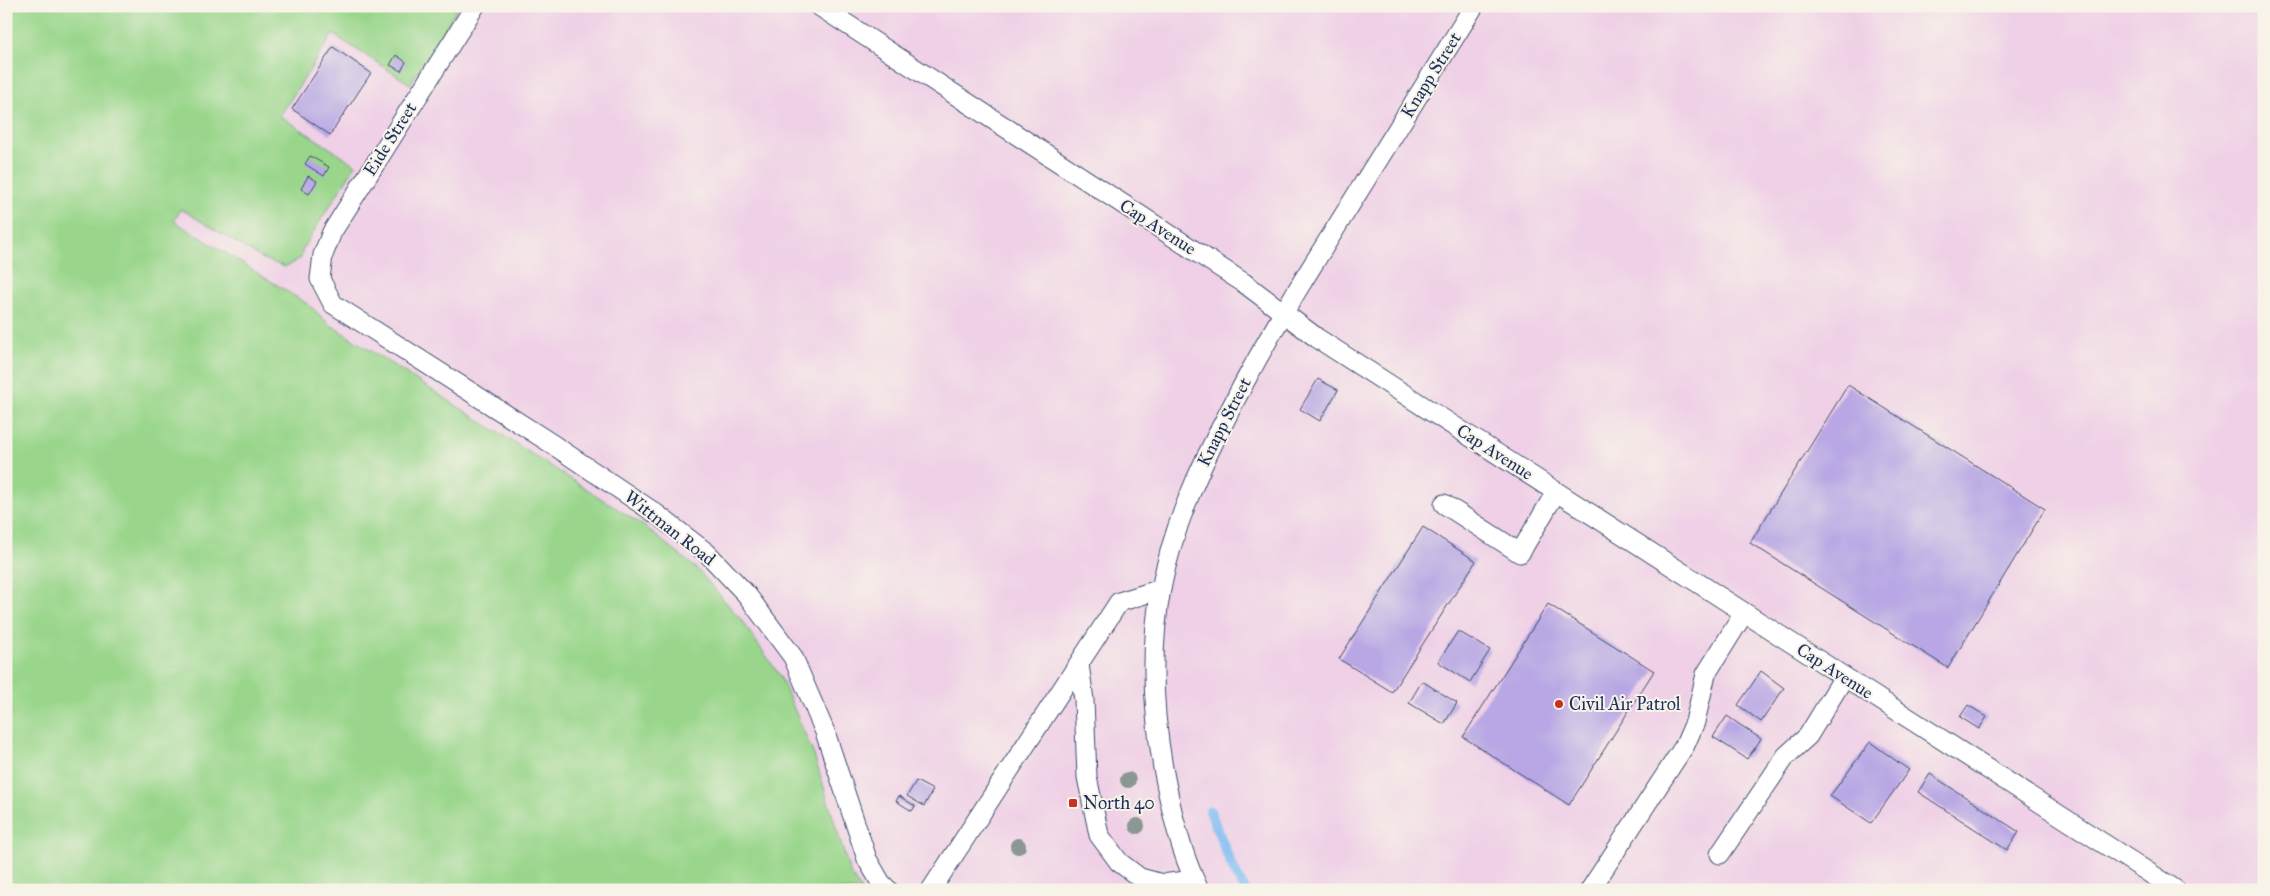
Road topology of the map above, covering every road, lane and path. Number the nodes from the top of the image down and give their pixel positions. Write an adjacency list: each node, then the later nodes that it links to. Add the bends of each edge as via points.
1 (475, 6): 4 (lane, Eide Street, via 332,232)
2 (819, 6): 5 (lane, Cap Avenue)
3 (1474, 6): 5 (lane, Knapp Street)
4 (320, 278): 14 (lane, Wittman Road, via 333,304 655,513 707,553 747,594 793,656 825,732 867,859)
5 (1284, 311): 6 (lane, Cap Avenue, via 1317,338); 8 (lane, Knapp Street, via 1196,475 1178,524)
6 (1556, 492): 7 (lane, via 1520,553); 9 (lane, Cap Avenue)
7 (1444, 504)
8 (1161, 588): 10 (lane, via 1119,602); 13 (lane, Knapp Street, via 1154,646 1157,734 1179,840)
9 (1744, 613): 11 (lane, Cap Avenue); 16 (lane, via 1706,674 1695,722 1685,745)
10 (1079, 664): 13 (lane, via 1087,777 1099,835 1119,862 1140,878 1162,884); 15 (lane)
11 (1844, 677): 12 (lane, via 1808,736 1786,756); 17 (lane, Cap Avenue)
12 (1720, 854)
13 (1197, 885)
14 (888, 890)
15 (931, 890)
16 (1590, 890)
17 (2176, 890)

